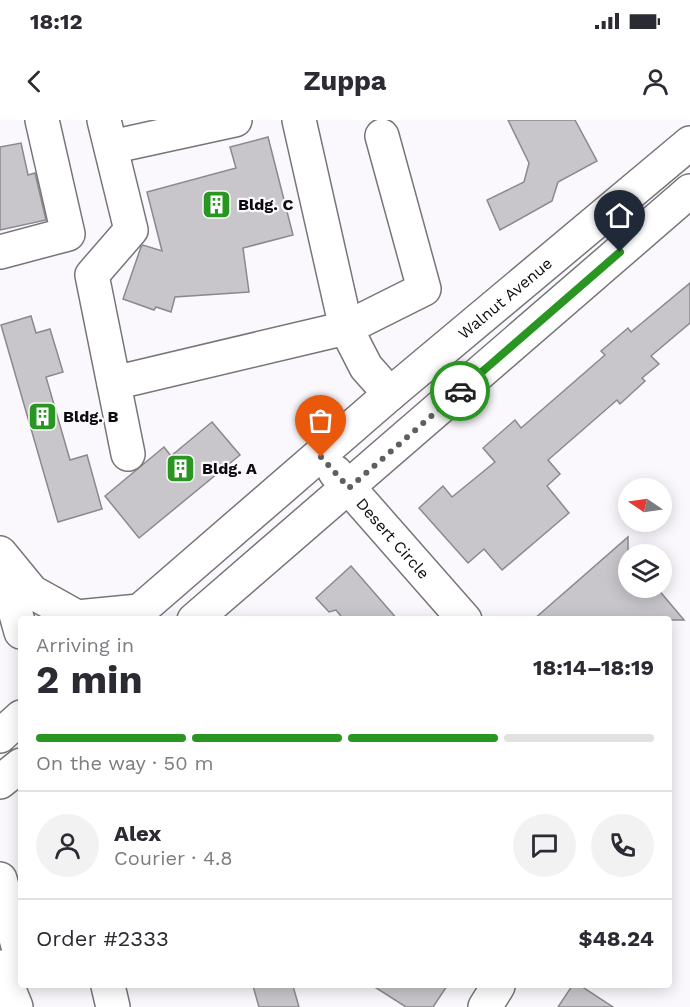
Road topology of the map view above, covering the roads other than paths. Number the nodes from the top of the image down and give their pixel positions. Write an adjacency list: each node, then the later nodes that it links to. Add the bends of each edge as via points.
1 (42, 120): 10 (main road, via 68,234)
2 (235, 120): 6 (main road)
3 (299, 120): 11 (main road)
4 (680, 120): 5 (main road)
5 (690, 132)
6 (107, 134): 12 (main road, via 131,230 92,275)
7 (382, 136): 11 (main road, via 424,289)
8 (690, 143): 13 (main road, Walnut Avenue)
9 (690, 191): 16 (main road)
10 (0, 252)
11 (346, 328): 12 (main road); 13 (main road, via 366,367)
12 (114, 383): 14 (main road)
13 (390, 394): 15 (main road, Walnut Avenue)
14 (128, 454)
15 (321, 457): 16 (main road, Desert Circle); 18 (main road, Walnut Avenue)
16 (349, 488): 21 (main road); 22 (main road, Desert Circle)
17 (0, 554): 19 (main road, via 32,592); 23 (main road)
18 (134, 615): 20 (main road)
19 (75, 616)
20 (106, 616)
21 (199, 616)
22 (461, 616)
23 (18, 621)
24 (18, 720): 25 (main road)
25 (0, 736)
26 (18, 767): 27 (main road)
27 (0, 782)
28 (0, 879): 29 (main road)
29 (18, 946)
30 (0, 967): 34 (main road)
31 (29, 988): 35 (main road)
32 (108, 988): 36 (main road)
33 (497, 988): 37 (main road)
34 (16, 1007)
35 (34, 1007)
36 (113, 1007)
37 (485, 1007)

